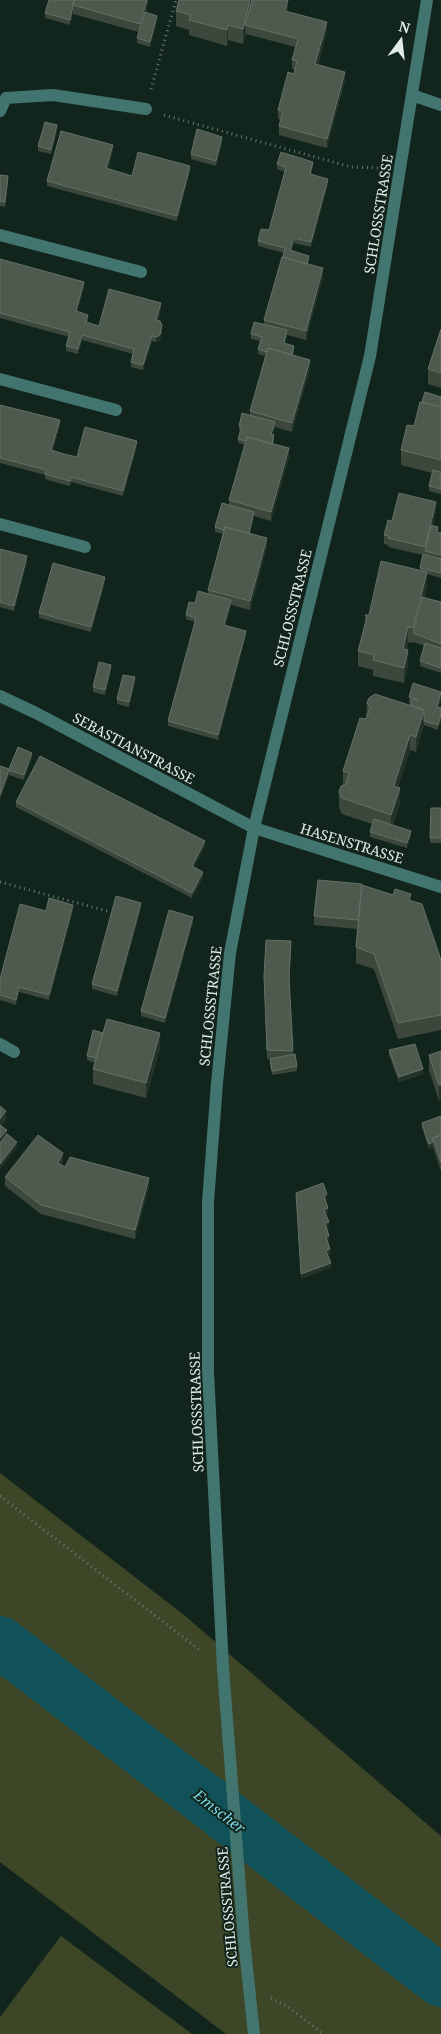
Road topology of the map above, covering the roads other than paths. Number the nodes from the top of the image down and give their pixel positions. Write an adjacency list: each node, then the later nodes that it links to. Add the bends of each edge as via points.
1 (427, 0): 2 (street, SCHLOSSSTRASSE)
2 (412, 95): 3 (street); 13 (street, SCHLOSSSTRASSE, via 370,356)
3 (441, 105)
4 (146, 109): 5 (street, via 54,95 6,98)
5 (0, 111)
6 (0, 235): 7 (street)
7 (142, 272)
8 (0, 379): 9 (street)
9 (116, 410)
10 (0, 524): 11 (street)
11 (85, 547)
12 (0, 696): 13 (street, SEBASTIANSTRASSE)
13 (254, 828): 14 (street, HASENSTRASSE); 17 (street, SCHLOSSSTRASSE, via 230,953 208,1202 208,1372 224,1668)
14 (441, 887)
15 (0, 1044): 16 (street)
16 (14, 1052)
17 (254, 2034)

